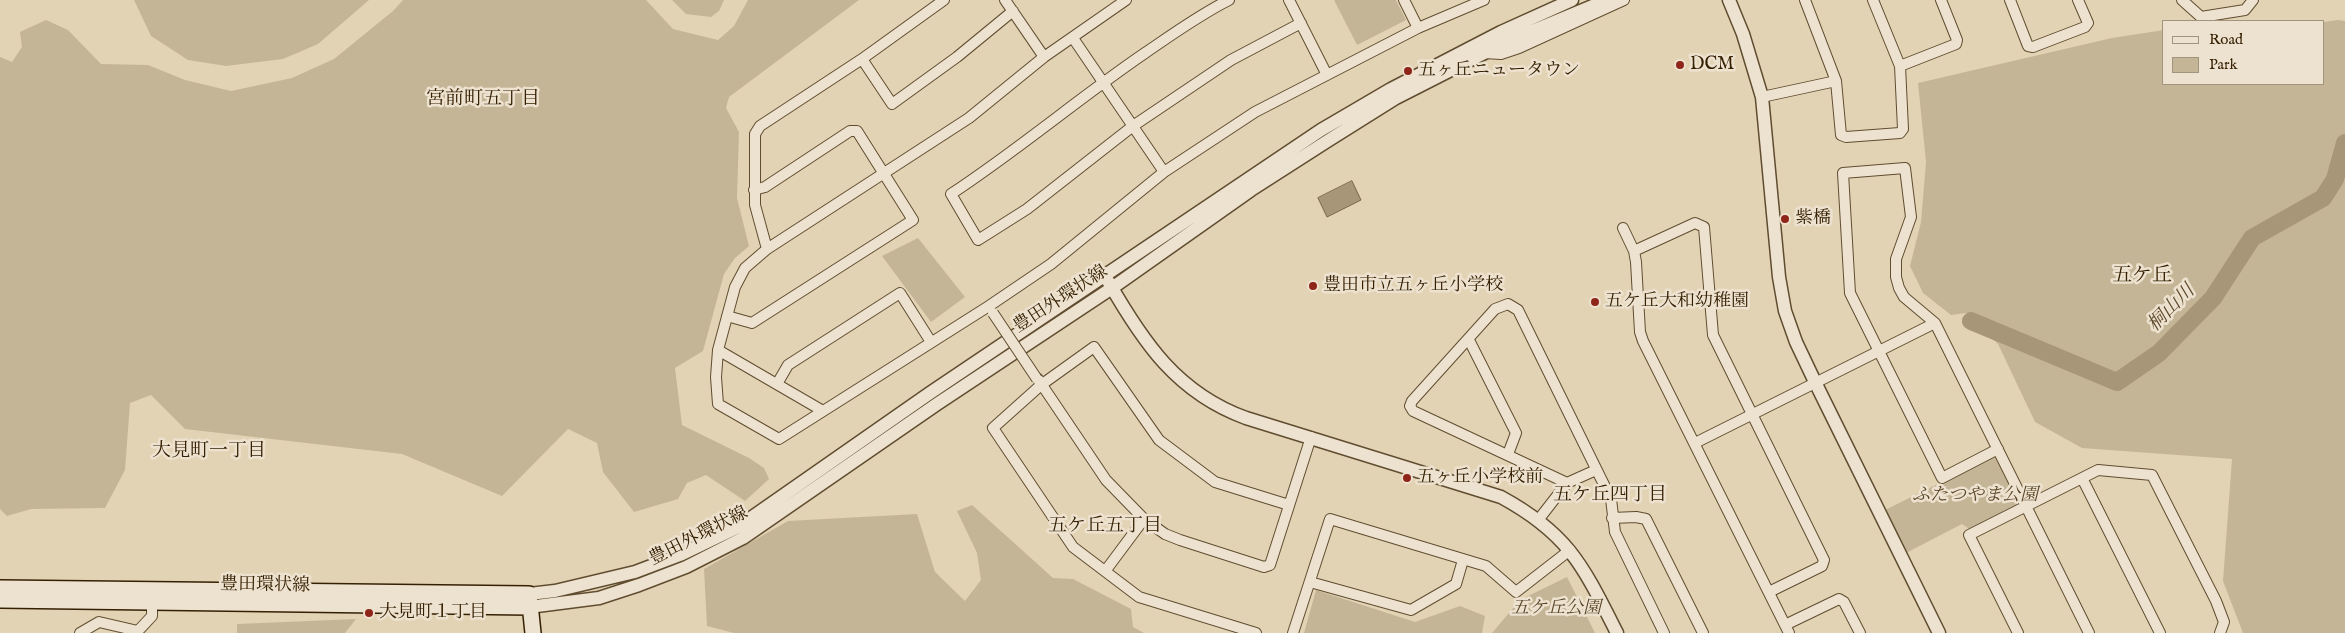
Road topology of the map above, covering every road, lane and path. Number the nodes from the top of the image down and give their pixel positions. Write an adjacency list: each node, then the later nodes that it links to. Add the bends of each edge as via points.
1 (944, 0): 25 (street)
2 (1005, 0): 19 (street)
3 (1126, 0): 22 (street)
4 (1229, 0): 29 (street, via 1203,12)
5 (1289, 0): 20 (street)
6 (1404, 0): 21 (street)
7 (1484, 0): 21 (street)
8 (1572, 0): 38 (street, 豊田外環状線, via 1501,32 1375,98)
9 (1607, 0): 23 (street, 豊田外環状線)
10 (1624, 0): 23 (street, via 1519,48 1501,54)
11 (1729, 0): 30 (street)
12 (1805, 0): 28 (street)
13 (1873, 0): 26 (street)
14 (1941, 0): 26 (street, via 1958,40 1956,44)
15 (2010, 0): 16 (street, via 2028,46 2033,47 2085,27 2088,23)
16 (2078, 0)
17 (2182, 0): 18 (street, via 2201,17 2244,10)
18 (2253, 0)
19 (1013, 12): 24 (street); 25 (street, via 958,57 892,104)
20 (1301, 23): 27 (street); 31 (street, via 1231,60)
21 (1418, 28): 27 (street)
22 (1073, 38): 24 (street); 29 (street)
23 (1484, 53): 39 (street, 豊田外環状線, via 1396,98 1321,145)
24 (1044, 57): 33 (street, via 969,118)
25 (862, 59): 34 (street, via 760,126 755,134)
26 (1900, 66): 28 (street, via 1903,129 1900,133 1841,135)
27 (1327, 75): 32 (street, via 1256,112)
28 (1836, 81): 30 (street)
29 (1103, 82): 31 (street); 31 (street, via 995,165 951,194 978,240 1027,209)
30 (1762, 97): 48 (street, via 1785,311)
31 (1133, 126): 32 (street)
32 (1164, 172): 40 (street)
33 (884, 174): 34 (street, via 857,131 850,131 765,187); 36 (street); 41 (street, via 913,220 752,323)
34 (754, 190): 36 (street, via 754,205)
35 (1623, 228): 37 (street)
36 (767, 249): 41 (street, via 745,268 735,287)
37 (1634, 251): 51 (street, via 1695,223 1704,227 1711,329); 53 (street, via 1640,332)
38 (1105, 276): 39 (street); 72 (street, 豊田外環状線, via 738,527 680,555 634,572)
39 (1112, 288): 52 (street, via 1158,358 1196,394 1231,413); 72 (street, 豊田外環状線, via 742,538 686,567 599,598)
40 (991, 310): 44 (street); 47 (street, bridge)
41 (727, 316): 45 (street)
42 (1935, 323): 46 (street); 46 (street, via 1904,297 1896,277 1896,259 1910,217 1905,168 1843,173 1850,293); 54 (street)
43 (1469, 340): 55 (street, via 1516,433); 55 (street, via 1410,406 1413,411); 56 (street, via 1495,309 1508,304 1518,310)
44 (931, 342): 49 (street, via 900,293 788,365); 50 (street)
45 (718, 350): 49 (street); 50 (street, via 718,404 779,439)
46 (1878, 352): 48 (street); 54 (street, via 1942,478)
47 (1039, 382): 59 (street, via 1091,347 1097,348 1159,440 1215,482); 61 (street, via 1106,480); 66 (street, via 993,430 1073,547)
48 (1815, 382): 51 (street); 82 (street)
49 (777, 384): 50 (street)
50 (823, 411)
51 (1752, 414): 53 (street); 69 (street, via 1824,560 1822,566)
52 (1310, 437): 59 (street); 63 (street, via 1500,497)
53 (1694, 443): 69 (street)
54 (1998, 449): 60 (street)
55 (1508, 454): 58 (street)
56 (1596, 470): 58 (street); 62 (street, via 1611,499)
57 (2082, 478): 60 (street); 85 (street); 86 (street, via 2098,470 2152,475 2216,601 2224,622)
58 (1567, 482): 63 (street)
59 (1290, 505): 61 (street, via 1270,565 1264,567 1165,534)
60 (2027, 506): 83 (street, via 1969,535); 84 (street)
61 (1144, 518): 66 (street)
62 (1612, 518): 79 (street, via 1616,537); 80 (street, via 1636,517 1647,521)
63 (1539, 519): 64 (street)
64 (1570, 550): 65 (street, via 1516,592 1486,566); 78 (street, via 1589,577)
65 (1463, 560): 67 (street, via 1456,584 1411,610); 67 (street, via 1330,519)
66 (1106, 570): 76 (street, via 1139,597)
67 (1310, 582): 77 (street)
68 (0, 588): 70 (main road, 豊田環状線)
69 (1769, 592): 73 (street)
70 (152, 596): 71 (main road, 豊田環状線); 72 (main road, 豊田環状線); 74 (street, via 152,616 138,631 100,622)
71 (0, 600)
72 (529, 600): 75 (main road)
73 (1787, 629): 81 (street, via 1839,599 1844,602)
74 (80, 633)
75 (533, 633)
76 (1256, 633)
77 (1293, 633)
78 (1617, 633)
79 (1664, 633)
80 (1703, 633)
81 (1860, 633)
82 (1939, 633)
83 (2018, 633)
84 (2090, 633)
85 (2160, 633)
86 (2220, 633)

